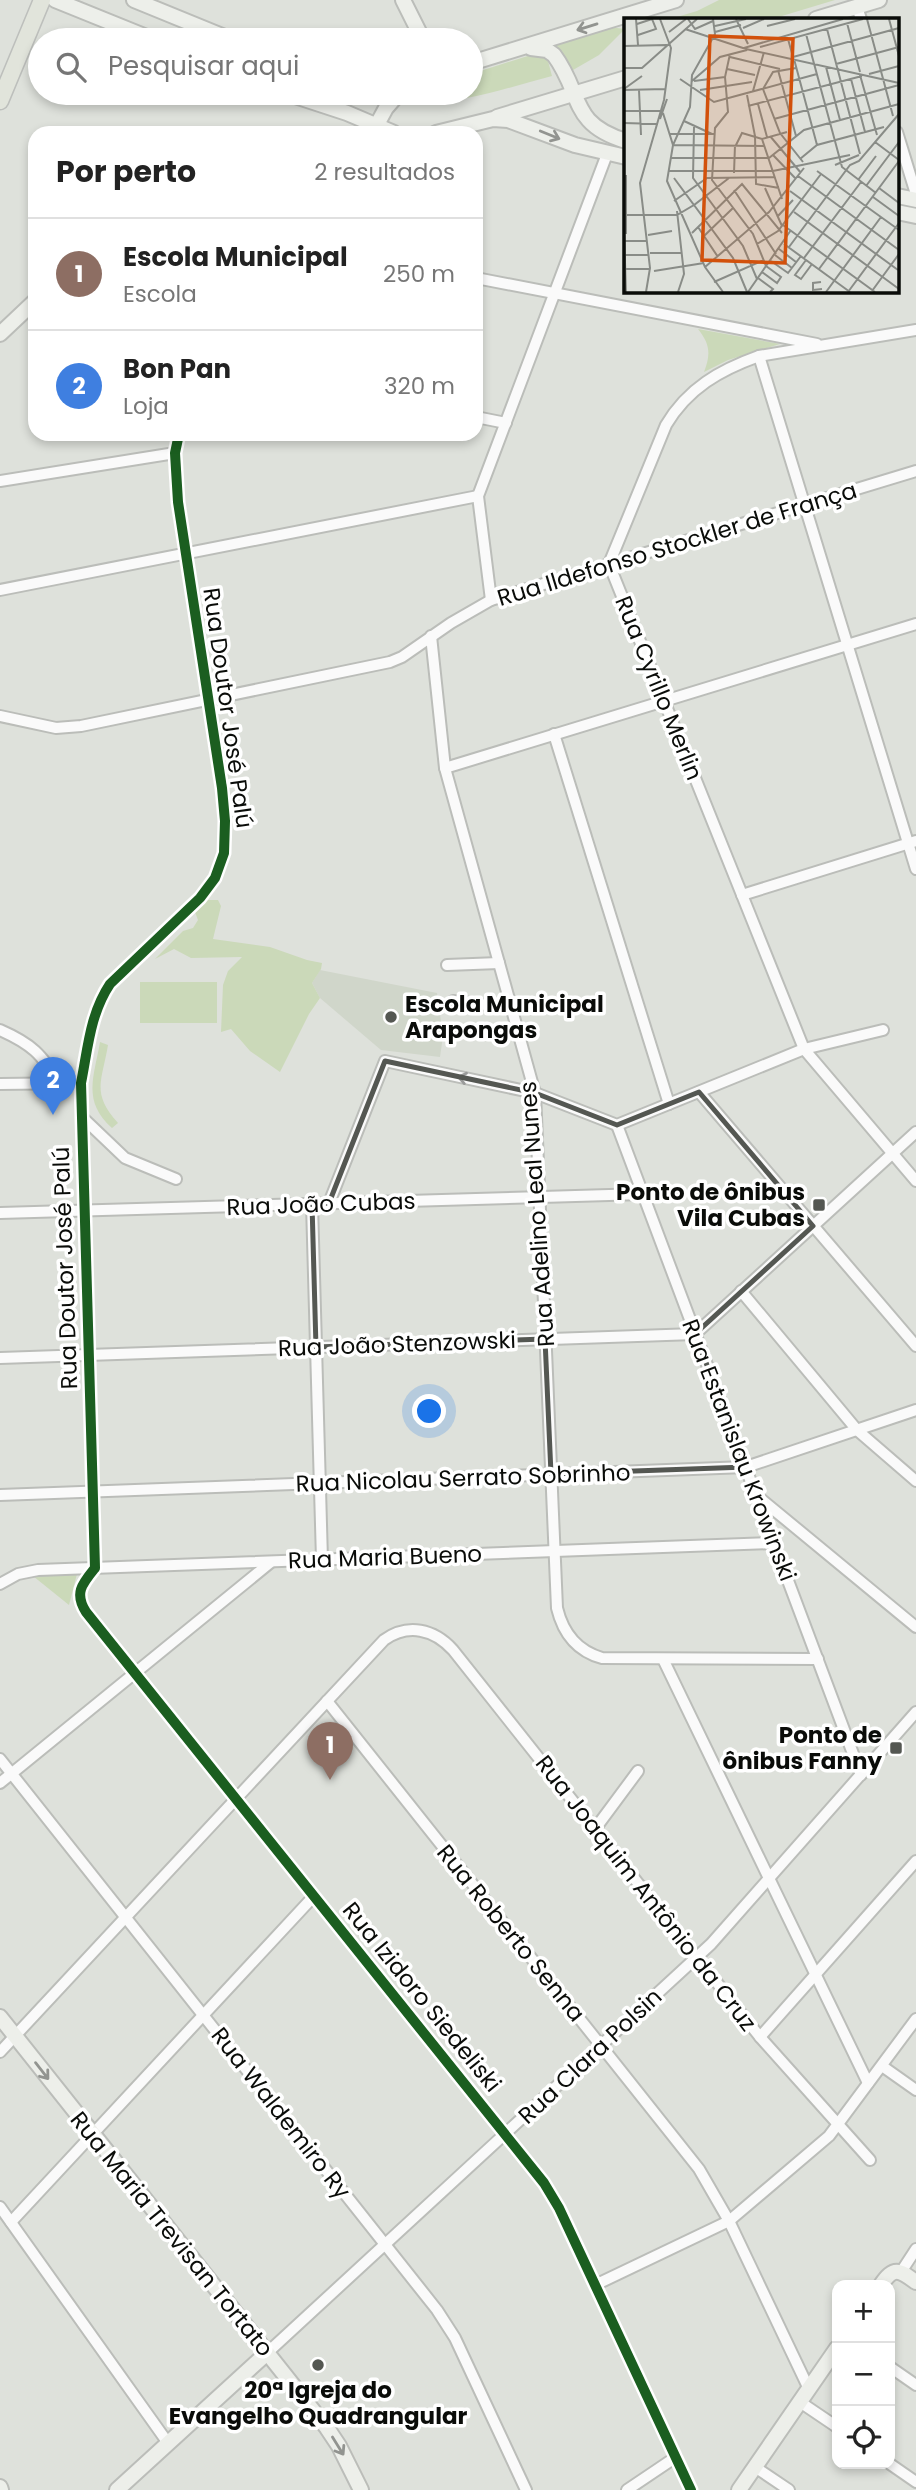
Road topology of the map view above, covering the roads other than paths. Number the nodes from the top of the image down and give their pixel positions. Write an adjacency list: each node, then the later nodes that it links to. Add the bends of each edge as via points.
1 (42, 0): 10 (main road)
2 (55, 0): 11 (main road)
3 (134, 0): 12 (main road)
4 (403, 0): 13 (main road)
5 (676, 0): 7 (main road)
6 (879, 0): 8 (main road)
7 (659, 2): 15 (main road, one-way to 15)
8 (859, 13): 9 (main road)
9 (823, 18)
10 (30, 28)
11 (125, 28)
12 (203, 28)
13 (417, 28)
14 (28, 34): 19 (main road)
15 (519, 48): 16 (main road); 18 (main road, via 540,48 554,55)
16 (483, 59)
17 (624, 78): 18 (main road)
18 (573, 94): 22 (main road); 28 (main road, via 592,126)
19 (0, 101)
20 (323, 105): 23 (main road)
21 (389, 105): 24 (main road)
22 (493, 118): 25 (main road); 26 (main road); 29 (main road, one-way to 29)
23 (370, 126)
24 (377, 126)
25 (463, 126)
26 (474, 126)
27 (898, 135): 31 (street)
28 (624, 141)
29 (607, 154): 30 (main road); 37 (street)
30 (624, 158)
31 (916, 194)
32 (898, 196): 33 (main road)
33 (916, 200)
34 (898, 212): 35 (main road)
35 (916, 216)
36 (483, 279): 37 (street)
37 (555, 293): 41 (street); 44 (street)
38 (28, 308): 40 (main road)
39 (916, 330): 41 (street)
40 (0, 334)
41 (824, 345): 42 (street)
42 (759, 356): 50 (street); 52 (street, via 704,382 676,407)
43 (483, 418): 44 (street)
44 (506, 422): 49 (street)
45 (178, 441): 46 (street, Rua Doutor José Palú)
46 (175, 453): 48 (street); 51 (street, Rua Doutor José Palú)
47 (916, 471): 50 (street, Rua Ildefonso Stockler de França)
48 (0, 481)
49 (478, 496): 51 (street); 54 (street)
50 (805, 505): 52 (street, Rua Ildefonso Stockler de França); 57 (street)
51 (185, 554): 53 (street); 58 (street, Rua Doutor José Palú)
52 (609, 564): 54 (street, Rua Ildefonso Stockler de França); 59 (street, Rua Cyrillo Merlin)
53 (0, 590)
54 (491, 600): 56 (street, Rua Ildefonso Stockler de França)
55 (916, 624): 57 (street)
56 (431, 636): 58 (street, Rua Ildefonso Stockler de França, via 390,662); 62 (street, Rua Adelino Leal Nunes)
57 (848, 645): 59 (street); 63 (street)
58 (208, 700): 60 (street, Rua Ildefonso Stockler de França, via 67,728); 74 (street, Rua Doutor José Palú, via 225,821 221,865 200,898 100,999)
59 (664, 701): 61 (street); 65 (street, Rua Cyrillo Merlin)
60 (0, 716)
61 (554, 734): 62 (street); 78 (street)
62 (445, 768): 66 (street, Rua Adelino Leal Nunes)
63 (912, 842): 64 (street); 65 (street)
64 (916, 869)
65 (742, 895): 72 (street, Rua Cyrillo Merlin)
66 (499, 963): 67 (street); 69 (street, Rua Adelino Leal Nunes)
67 (447, 965)
68 (453, 1001): 69 (street)
69 (511, 1008): 77 (street, Rua Adelino Leal Nunes)
70 (0, 1030): 73 (street, via 39,1052)
71 (883, 1030): 72 (street)
72 (804, 1049): 76 (street); 82 (street, Rua Cyrillo Merlin)
73 (60, 1083): 74 (street); 75 (street)
74 (81, 1083): 79 (street, Rua Doutor José Palú)
75 (0, 1084)
76 (699, 1092): 78 (street); 91 (street)
77 (534, 1093): 80 (street); 86 (street, Rua Adelino Leal Nunes); 87 (street, one-way to 87, via 385,1061)
78 (668, 1104): 80 (street)
79 (82, 1117): 83 (street, via 125,1158); 89 (street, Rua Doutor José Palú)
80 (617, 1125): 85 (street, Rua Estanislau Krowinski)
81 (916, 1132): 82 (street)
82 (892, 1153): 84 (street, Rua Cyrillo Merlin); 91 (street)
83 (176, 1180)
84 (916, 1181)
85 (643, 1194): 86 (street, Rua João Cubas); 93 (street, Rua Estanislau Krowinski)
86 (539, 1197): 87 (street, Rua João Cubas); 94 (street, Rua Adelino Leal Nunes)
87 (329, 1203): 88 (street, Rua João Cubas)
88 (312, 1204): 89 (street, Rua João Cubas); 96 (street)
89 (85, 1211): 90 (street, Rua João Cubas); 97 (street, Rua Doutor José Palú)
90 (0, 1213)
91 (813, 1226): 92 (street); 95 (street)
92 (741, 1292): 93 (street); 100 (street)
93 (695, 1334): 94 (street, Rua João Stenzowski); 101 (street, Rua Estanislau Krowinski)
94 (545, 1339): 96 (street, Rua João Stenzowski); 102 (street, Rua Adelino Leal Nunes)
95 (916, 1346)
96 (316, 1347): 97 (street, Rua João Stenzowski); 104 (street)
97 (89, 1355): 98 (street, Rua João Stenzowski); 105 (street, Rua Doutor José Palú)
98 (0, 1358)
99 (916, 1410): 100 (street, Rua Nicolau Serrato Sobrinho)
100 (857, 1430): 101 (street, Rua Nicolau Serrato Sobrinho); 103 (street)
101 (746, 1467): 102 (street, Rua Nicolau Serrato Sobrinho); 106 (street, Rua Estanislau Krowinski)
102 (551, 1474): 104 (street, Rua Nicolau Serrato Sobrinho); 109 (street, Rua Adelino Leal Nunes)
103 (916, 1480)
104 (320, 1483): 105 (street, Rua Nicolau Serrato Sobrinho); 110 (street)
105 (93, 1491): 107 (street, Rua Nicolau Serrato Sobrinho); 112 (street, Rua Doutor José Palú)
106 (756, 1494): 108 (street, Rua Estanislau Krowinski); 114 (street)
107 (0, 1495)
108 (774, 1543): 109 (street, Rua Maria Bueno); 116 (street, Rua Estanislau Krowinski)
109 (555, 1551): 110 (street, Rua Maria Bueno); 115 (street, Rua Adelino Leal Nunes, via 557,1608 566,1633 580,1648 603,1658)
110 (322, 1560): 111 (street, Rua Maria Bueno)
111 (271, 1562): 112 (street, Rua Maria Bueno); 117 (street)
112 (95, 1568): 113 (street, Rua Maria Bueno, via 29,1571); 117 (street, Rua Izidoro Siedeliski, via 79,1590 81,1605)
113 (0, 1584)
114 (916, 1627)
115 (663, 1659): 116 (street); 128 (street)
116 (818, 1659): 123 (street, Rua Estanislau Krowinski)
117 (135, 1673): 122 (street); 125 (street, Rua Izidoro Siedeliski)
118 (327, 1701): 125 (street); 126 (street, Rua Joaquim Antônio da Cruz, via 384,1640 402,1631 422,1630 439,1638); 138 (street, Rua Roberto Senna)
119 (916, 1712): 123 (street, Rua Clara Polsin)
120 (0, 1759): 122 (street, Rua Waldemiro Ry)
121 (638, 1771): 126 (street)
122 (12, 1773): 124 (street); 130 (street, Rua Waldemiro Ry)
123 (861, 1775): 128 (street, Rua Clara Polsin)
124 (0, 1783)
125 (236, 1799): 129 (street, Rua Izidoro Siedeliski); 130 (street)
126 (595, 1829): 131 (street, Rua Joaquim Antônio da Cruz)
127 (916, 1861): 132 (street)
128 (769, 1879): 131 (street, Rua Clara Polsin); 132 (street)
129 (314, 1896): 133 (street); 145 (street, Rua Izidoro Siedeliski)
130 (126, 1917): 133 (street, Rua Waldemiro Ry); 136 (street)
131 (697, 1958): 137 (street, Rua Joaquim Antônio da Cruz); 138 (street, Rua Clara Polsin)
132 (816, 1974): 137 (street); 141 (street)
133 (204, 2015): 144 (street); 150 (street, Rua Waldemiro Ry)
134 (0, 2017): 136 (main road, Rua Maria Trevisan Tortato)
135 (916, 2019): 140 (street)
136 (15, 2036): 139 (street); 144 (main road, Rua Maria Trevisan Tortato, one-way to 144)
137 (760, 2037): 143 (street, Rua Joaquim Antônio da Cruz)
138 (601, 2046): 145 (street, Rua Clara Polsin); 148 (street, Rua Roberto Senna, via 699,2169)
139 (0, 2052)
140 (881, 2066): 141 (street); 142 (street)
141 (868, 2083): 143 (street)
142 (916, 2090)
143 (837, 2125): 146 (street, Rua Joaquim Antônio da Cruz); 148 (street)
144 (93, 2134): 149 (street); 156 (main road, Rua Maria Trevisan Tortato)
145 (505, 2134): 150 (street, Rua Clara Polsin); 155 (street, Rua Izidoro Siedeliski, via 551,2195)
146 (870, 2160)
147 (0, 2207): 149 (street)
148 (729, 2221): 155 (street); 160 (street, Rua Roberto Senna)
149 (11, 2222): 163 (street)
150 (385, 2244): 156 (street, Rua Clara Polsin); 170 (street, Rua Waldemiro Ry, via 455,2338)
151 (916, 2249): 152 (street)
152 (901, 2272): 153 (main road, via 891,2272); 154 (main road)
153 (885, 2280)
154 (916, 2282)
155 (595, 2284): 164 (street, Rua Izidoro Siedeliski)
156 (267, 2353): 163 (main road, Rua Clara Polsin); 169 (main road, Rua Maria Trevisan Tortato, one-way to 169, via 327,2428)
157 (832, 2355): 160 (main road)
158 (895, 2370): 159 (street)
159 (916, 2385)
160 (809, 2389): 161 (main road)
161 (800, 2402): 162 (street); 165 (main road)
162 (832, 2424)
163 (168, 2444): 168 (main road, Rua Clara Polsin)
164 (676, 2458): 171 (street); 172 (street, Rua Izidoro Siedeliski)
165 (755, 2467): 173 (main road); 174 (street)
166 (895, 2467): 167 (street)
167 (916, 2482)
168 (117, 2490)
169 (361, 2490)
170 (526, 2490)
171 (627, 2490)
172 (691, 2490)
173 (739, 2490)
174 (789, 2490)

